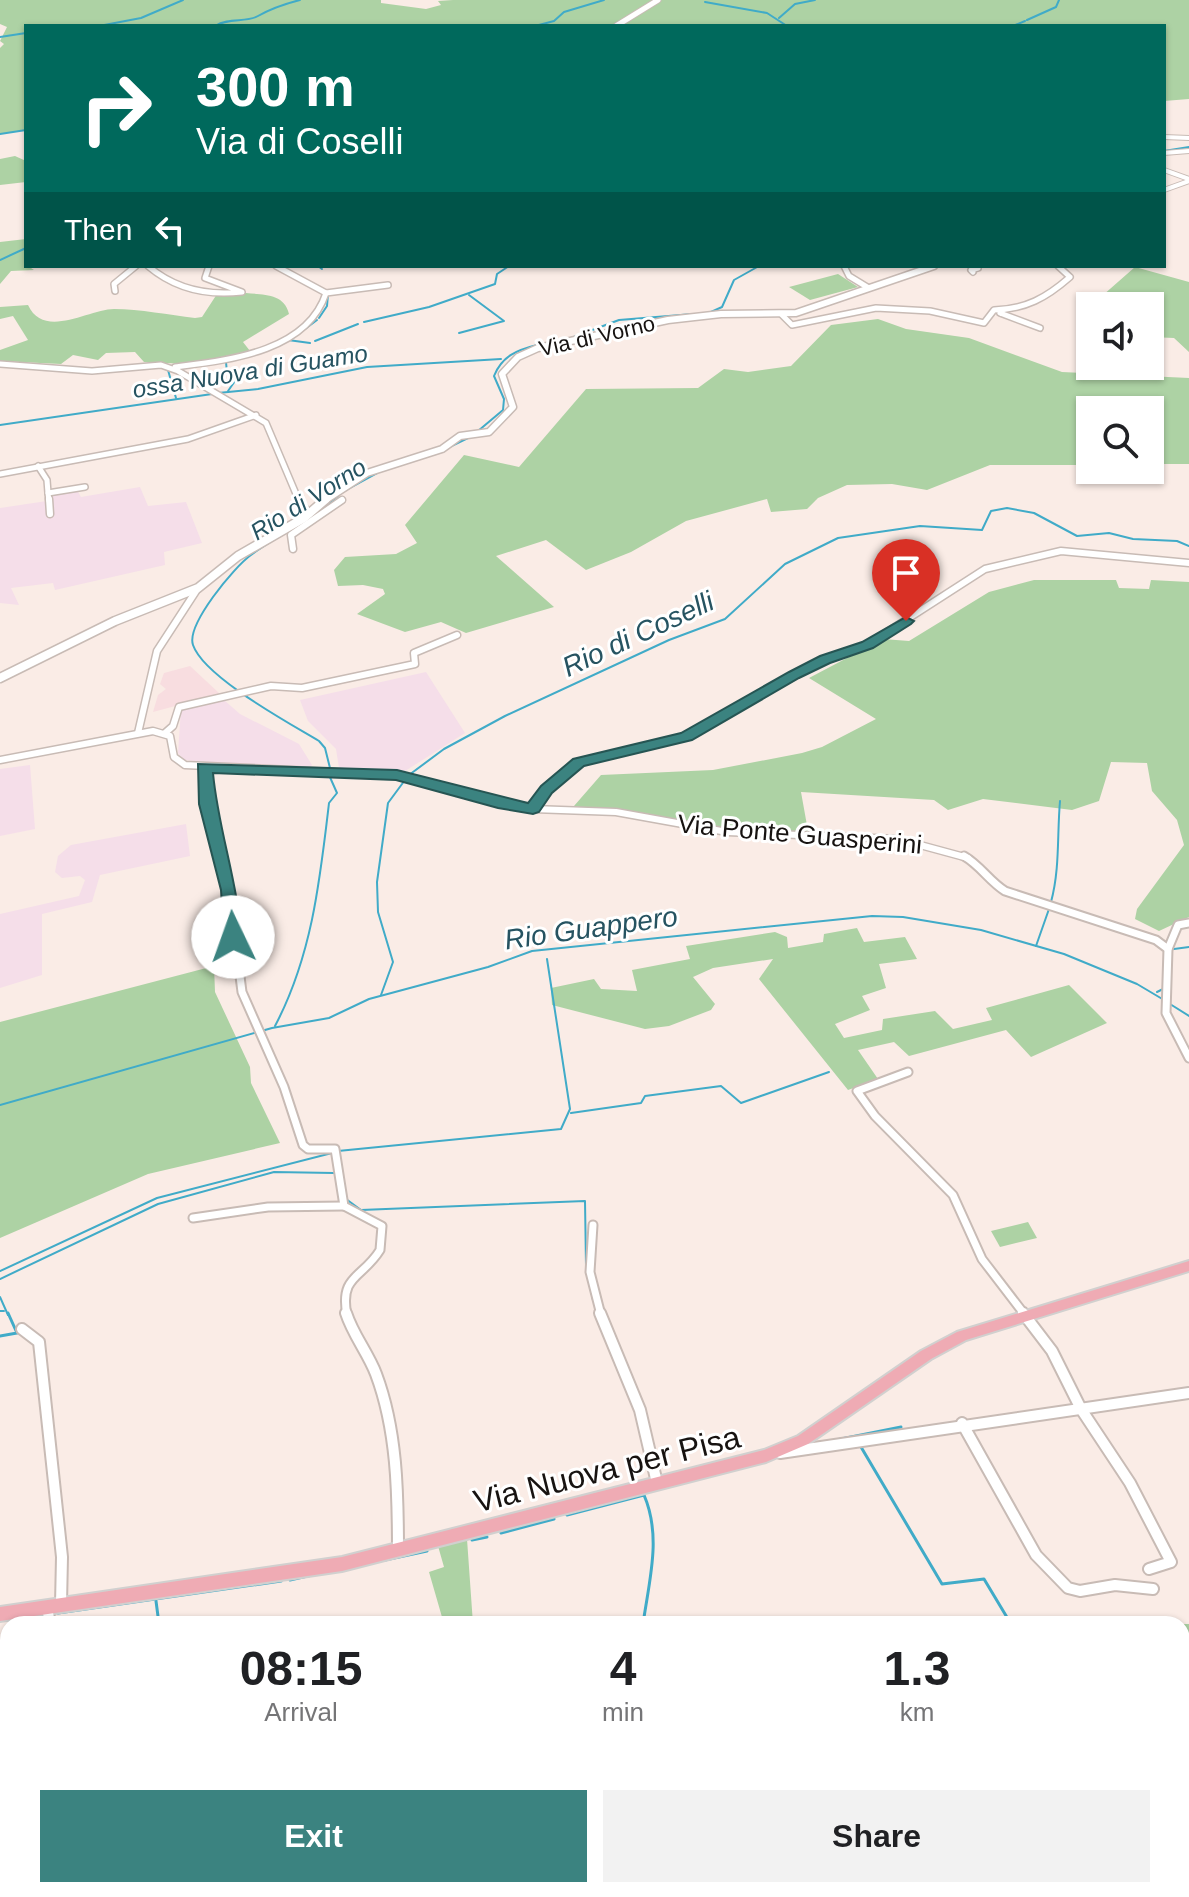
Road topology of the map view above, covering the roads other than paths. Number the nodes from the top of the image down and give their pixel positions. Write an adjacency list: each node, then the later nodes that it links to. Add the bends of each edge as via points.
1 (658, 0): 2 (street)
2 (619, 24)
3 (1166, 137): 4 (street)
4 (1189, 138)
5 (1189, 151): 6 (street)
6 (1166, 153)
7 (1166, 171): 8 (street)
8 (1189, 180): 9 (street)
9 (1166, 189)
10 (134, 268): 19 (street, via 114,284)
11 (150, 268): 12 (street, via 182,287 242,292 205,278)
12 (208, 268)
13 (280, 268): 20 (street)
14 (845, 268): 18 (street)
15 (928, 268): 18 (street, Via di Vorno)
16 (1060, 268): 21 (street, via 1070,277 1033,306)
17 (388, 285): 20 (street)
18 (867, 287): 22 (street, Via di Vorno, via 808,310)
19 (115, 291)
20 (326, 293): 25 (street, via 316,319 286,339 219,361)
21 (994, 310): 22 (street, via 984,323 900,308 865,309 792,325); 23 (street)
22 (781, 314): 33 (street, Via di Vorno, via 668,320 531,350 502,374 514,403 498,426 367,473)
23 (1040, 328)
24 (0, 364): 25 (street, via 92,371)
25 (172, 367): 26 (street)
26 (256, 415): 27 (street, via 179,442); 33 (street, via 266,423)
27 (38, 466): 28 (street); 30 (street)
28 (0, 474)
29 (85, 487): 30 (street)
30 (48, 493): 32 (street)
31 (342, 500): 34 (street)
32 (50, 514)
33 (307, 516): 34 (street); 37 (street, Via di Vorno, via 238,556)
34 (314, 522): 35 (street, via 291,535)
35 (293, 549)
36 (1189, 563): 44 (street, via 1061,551 980,571 867,645 816,664 686,736 579,762)
37 (198, 588): 39 (street, Via di Vorno, via 115,621); 40 (street, via 157,651)
38 (457, 635): 41 (street, via 414,653 415,664 302,688 277,685 179,707)
39 (0, 678)
40 (138, 733): 41 (street); 42 (street)
41 (165, 733): 43 (street, via 176,760)
42 (0, 760)
43 (204, 767): 44 (street, Via Ponte Guasperini, via 407,778); 49 (street, via 207,804 232,908 242,992 303,1145 336,1151)
44 (533, 809): 46 (street, Via Ponte Guasperini, via 616,812 727,832 920,843 978,864 1005,891 1156,940)
45 (1189, 923): 46 (street, via 1178,925)
46 (1168, 949): 47 (street, via 1166,1013)
47 (1189, 1058)
48 (908, 1072): 53 (street, via 857,1091 953,1195 982,1259)
49 (344, 1206): 50 (street, via 268,1207); 60 (street, via 384,1232 376,1257 351,1278 343,1301 391,1420)
50 (193, 1218)
51 (593, 1225): 59 (street, via 593,1286 640,1410)
52 (1189, 1266): 53 (main road, Via Nuova per Pisa)
53 (1024, 1315): 56 (street, via 1052,1351); 58 (main road, Via Nuova per Pisa, via 949,1342)
54 (22, 1329): 63 (street, via 39,1342 62,1557)
55 (1189, 1393): 56 (street)
56 (1081, 1409): 57 (street); 61 (street, via 1130,1483 1171,1562)
57 (962, 1423): 58 (street); 62 (street, via 1036,1555 1068,1588)
58 (776, 1453): 59 (main road, Via Nuova per Pisa)
59 (657, 1483): 60 (main road, Via Nuova per Pisa)
60 (398, 1551): 63 (main road, Via Nuova per Pisa, via 314,1569)
61 (1149, 1569)
62 (1153, 1589)
63 (54, 1606): 64 (main road, Via Nuova per Pisa); 65 (street)
64 (0, 1614)
65 (52, 1616)

